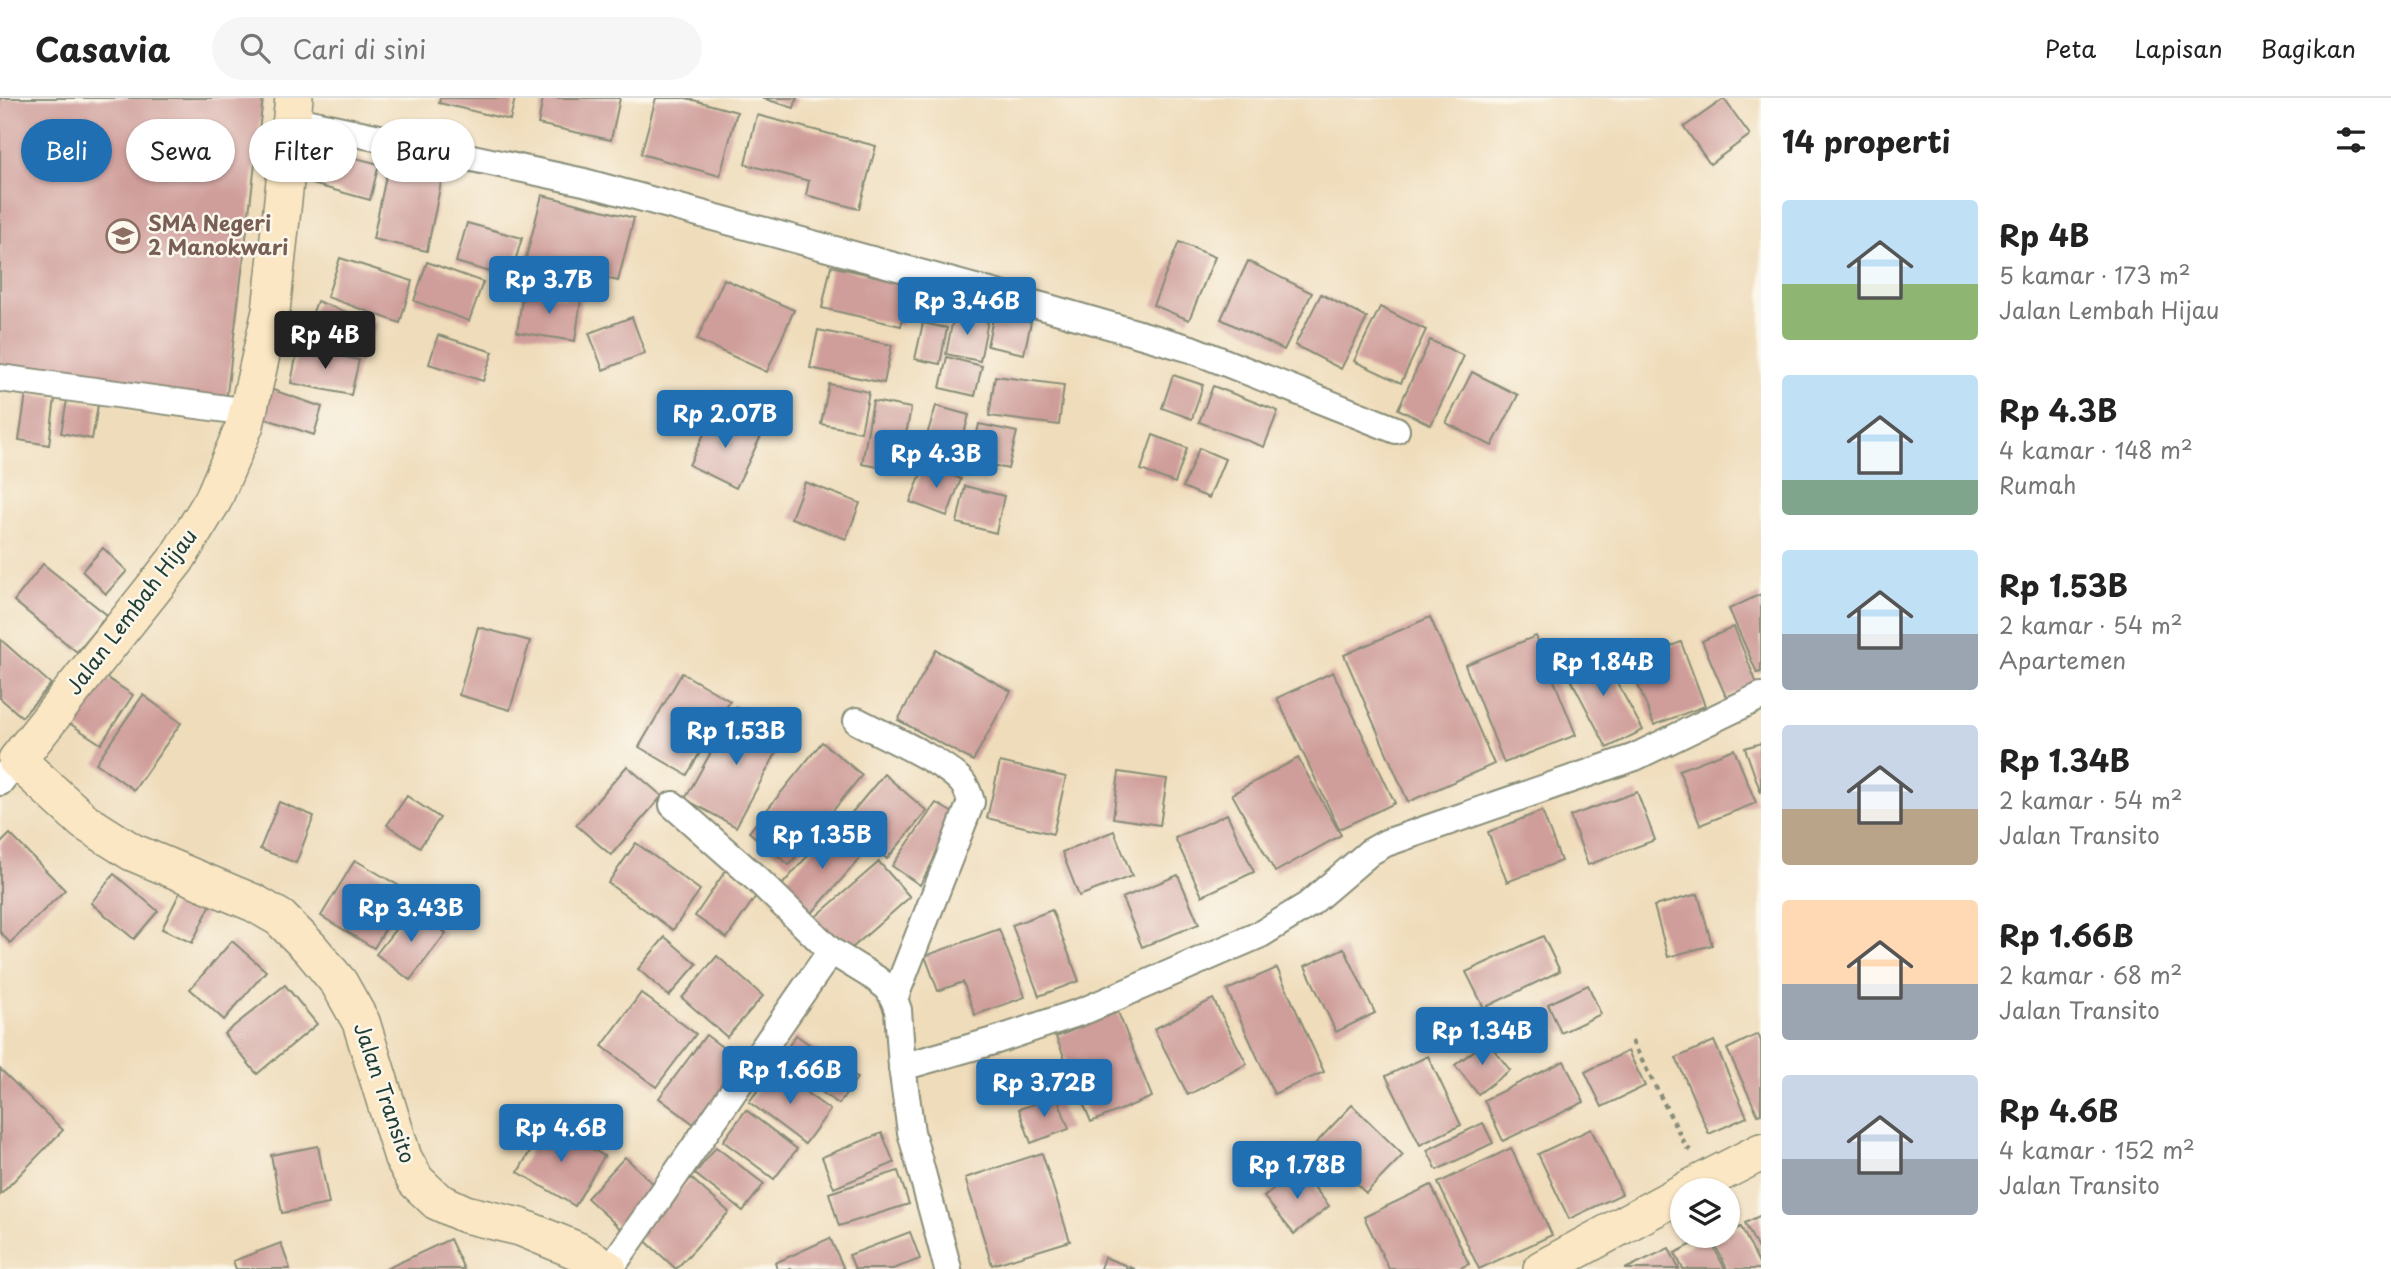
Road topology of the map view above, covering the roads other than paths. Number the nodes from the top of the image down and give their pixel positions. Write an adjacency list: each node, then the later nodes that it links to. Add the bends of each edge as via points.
1 (293, 108): 3 (street, Jalan Lembah Hijau, via 271,311); 4 (street, via 584,182 1191,349)
2 (0, 378): 3 (street)
3 (247, 418): 7 (street, Jalan Lembah Hijau, via 213,500 176,560)
4 (1396, 430)
5 (1761, 695): 11 (street, via 1636,757 1386,843 1308,905 1261,934 1086,1010)
6 (857, 721): 10 (street, via 947,769 961,780 971,802)
7 (8, 771): 15 (street, Jalan Transito, via 132,852 281,918 339,983 361,1022 403,1158 416,1181 465,1214 520,1227)
8 (673, 805): 9 (street)
9 (831, 951): 10 (street, via 875,978); 15 (street)
10 (894, 999): 11 (street)
11 (902, 1067): 16 (street, via 911,1132)
12 (1761, 1152): 13 (street)
13 (1708, 1178)
14 (1670, 1200): 17 (street)
15 (609, 1269)
16 (948, 1269)
17 (1542, 1269)

